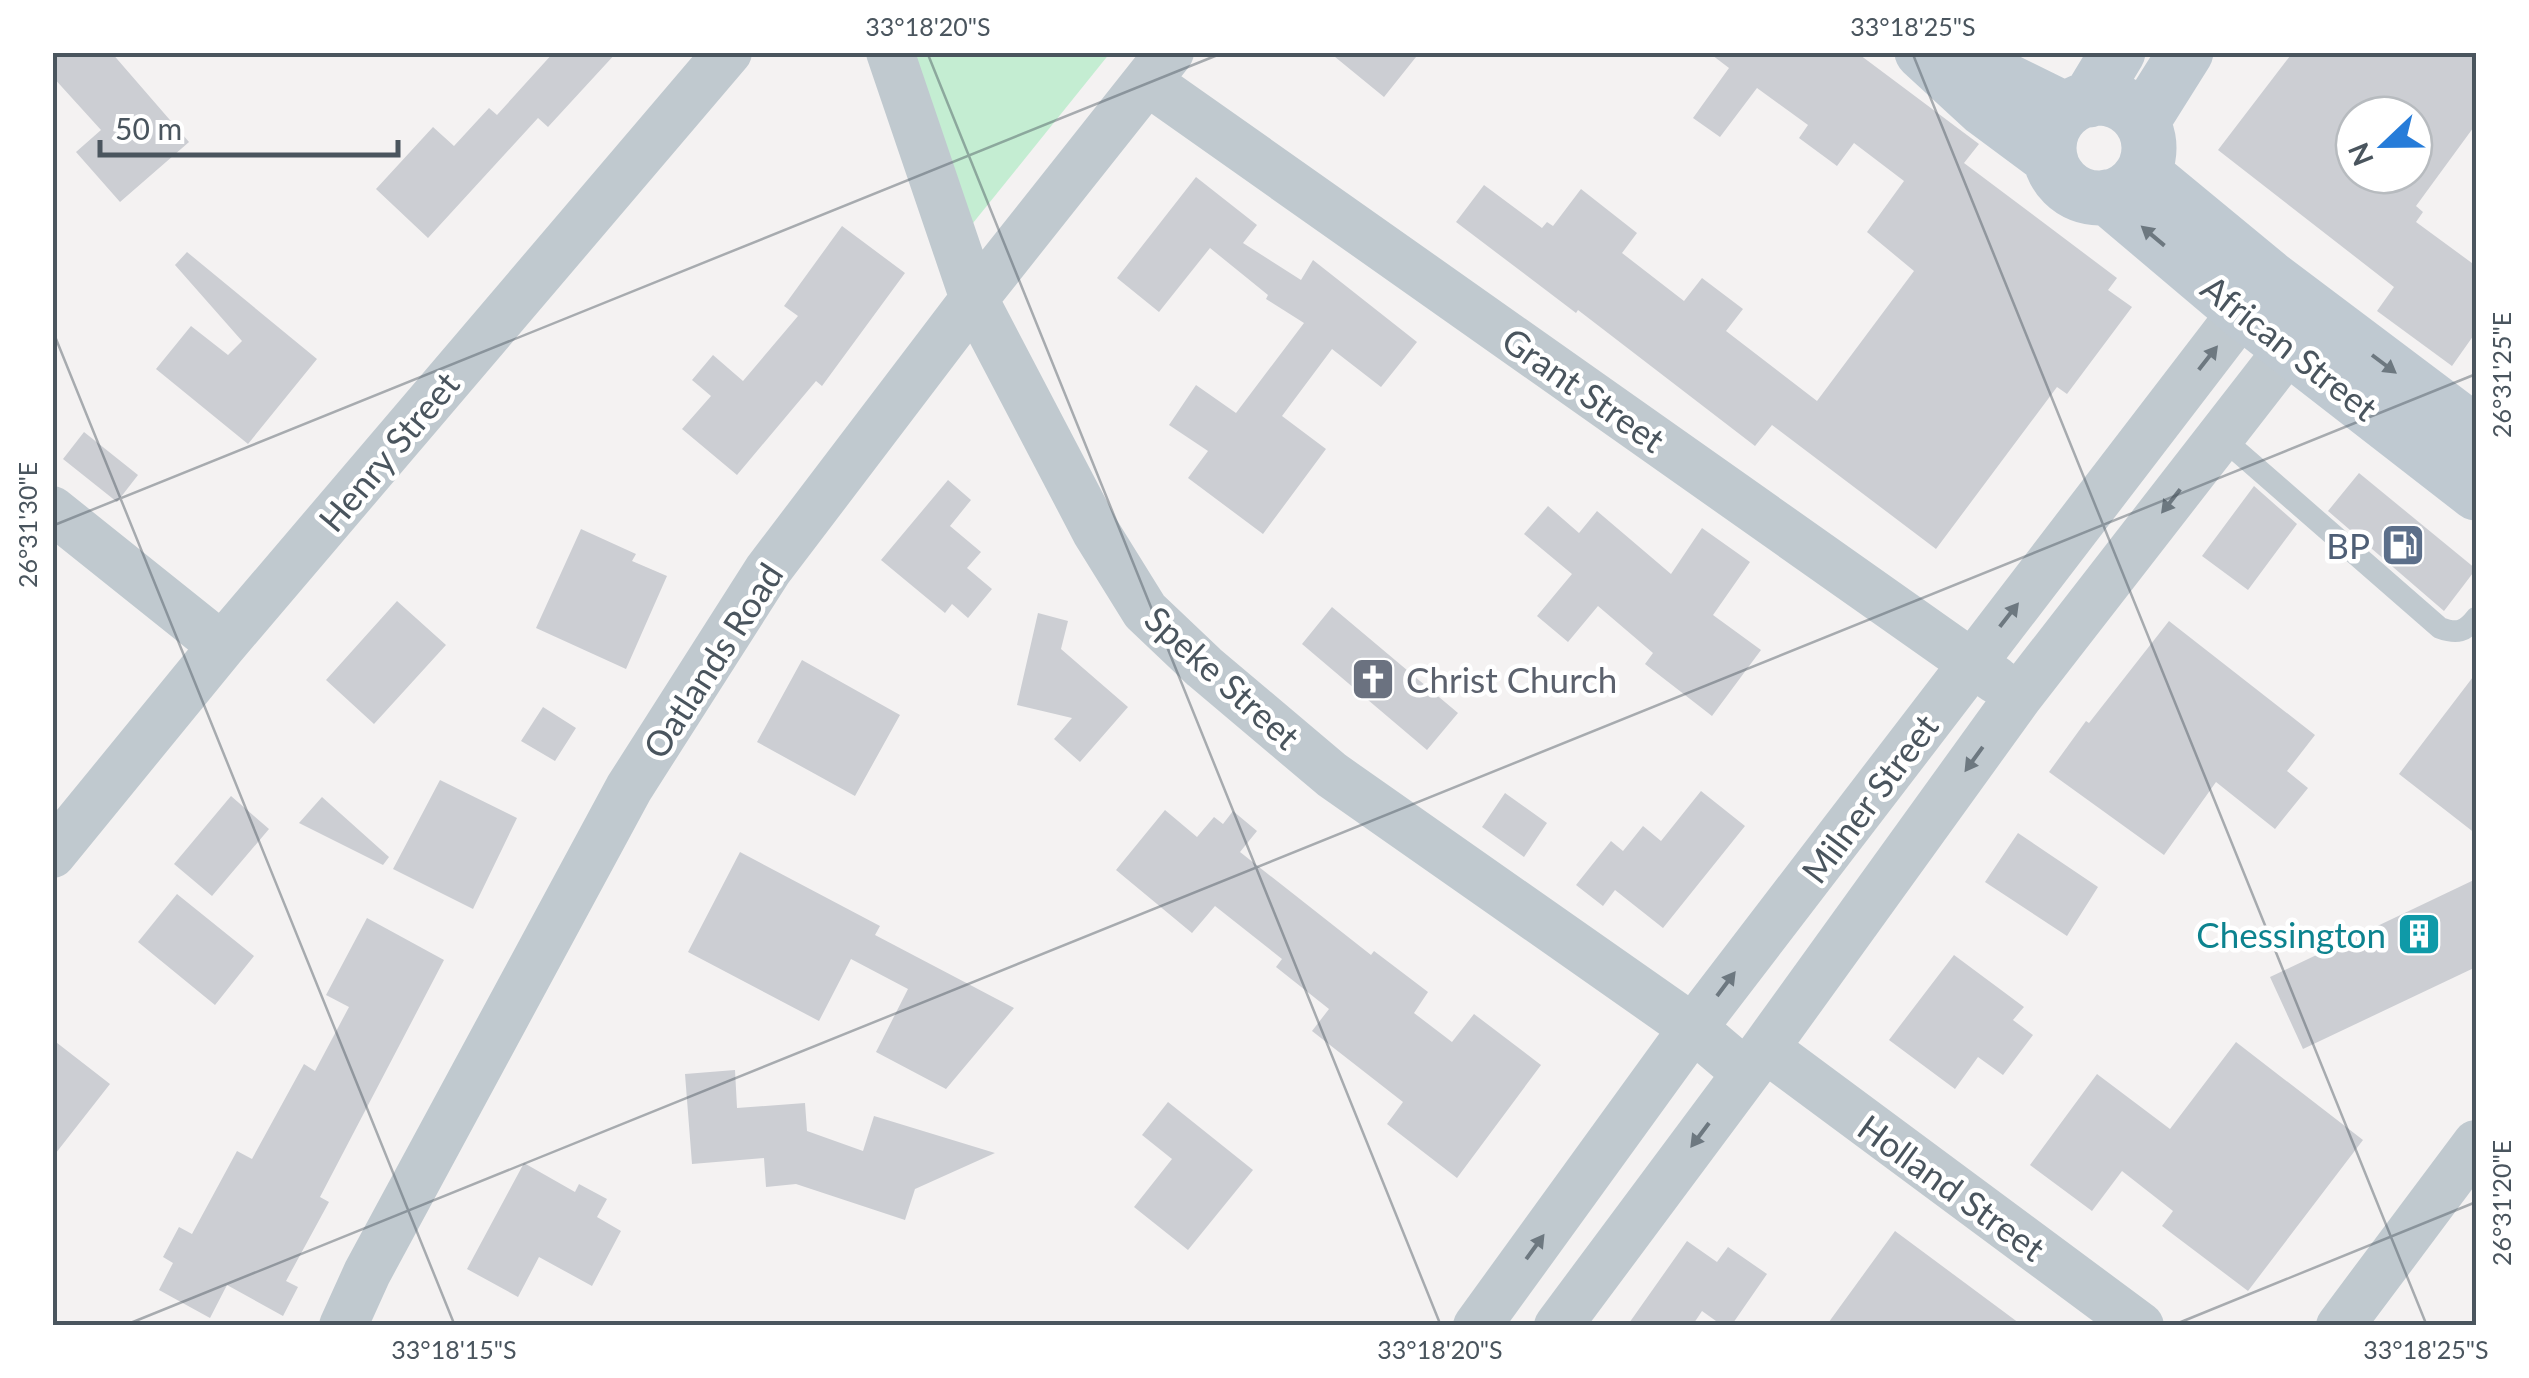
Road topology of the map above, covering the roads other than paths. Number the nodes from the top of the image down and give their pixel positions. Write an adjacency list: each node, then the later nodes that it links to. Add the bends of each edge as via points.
1 (728, 52): 17 (street, Henry Street)
2 (890, 52): 10 (street, Speke Street)
3 (2118, 52): 7 (street)
4 (2186, 52): 8 (street)
5 (1928, 57): 7 (street, via 2001,78)
6 (1159, 67): 10 (street, Oatlands Road); 18 (street, Grant Street)
7 (2068, 123): 8 (street, via 2115,100 2131,109); 8 (street, via 2056,174 2067,187 2083,196)
8 (2130, 164): 9 (street, African Street)
9 (2256, 294): 11 (street, African Street); 18 (street, Milner Street, one-way to 9)
10 (974, 299): 21 (street, Speke Street, via 1096,532 1145,611 1332,776); 24 (street, Oatlands Road, via 768,570 628,788)
11 (2303, 330): 12 (street, African Street, one-way to 12); 13 (street, Milner Street); 14 (street, African Street)
12 (2474, 425)
13 (2220, 437): 16 (lane, via 2440,628 2467,630); 19 (street, Milner Street, one-way to 19)
14 (2476, 492)
15 (52, 510): 17 (street)
16 (2476, 618)
17 (222, 646): 20 (street, Henry Street)
18 (1972, 663): 19 (street, Grant Street); 21 (street, Milner Street, one-way to 18)
19 (2020, 696): 22 (street, Milner Street, one-way to 22)
20 (52, 854)
21 (1693, 1028): 22 (street, Speke Street); 25 (street, Milner Street, one-way to 21)
22 (1756, 1061): 26 (street, Milner Street, one-way to 26); 27 (street, Holland Street)
23 (2476, 1144): 28 (street)
24 (343, 1326)
25 (1477, 1326)
26 (1558, 1326)
27 (2140, 1326)
28 (2340, 1326)

